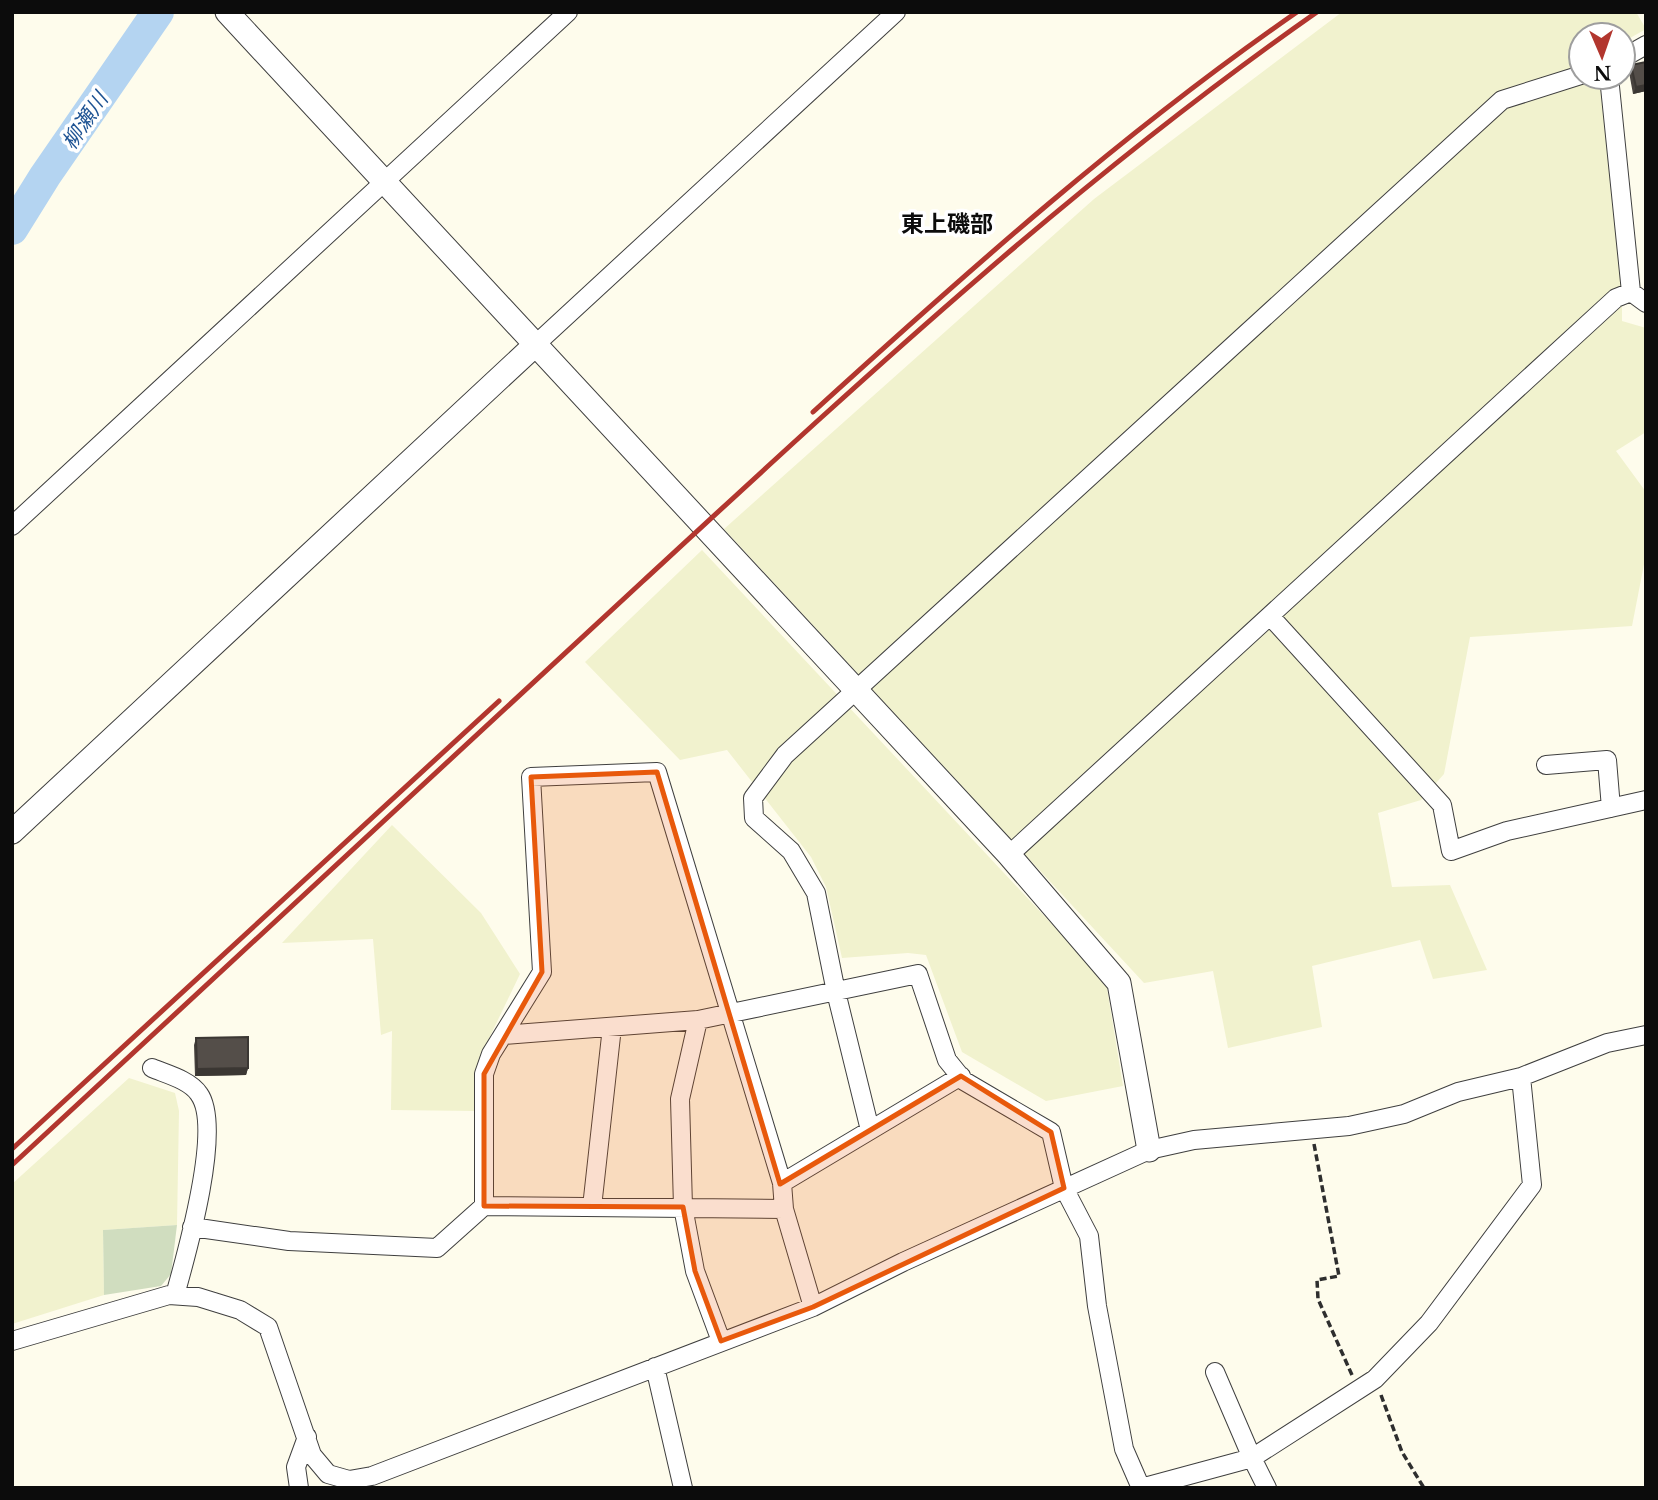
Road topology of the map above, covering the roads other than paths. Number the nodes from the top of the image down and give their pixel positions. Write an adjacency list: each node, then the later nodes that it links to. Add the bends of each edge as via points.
1 (568, 12): 6 (street)
2 (896, 12): 9 (street)
3 (234, 20): 6 (street)
4 (1567, 79): 12 (street, via 1502,100)
5 (1610, 91): 7 (street)
6 (386, 181): 9 (street); 10 (street)
7 (1631, 292): 8 (street); 11 (street, via 1616,298)
8 (1646, 303)
9 (535, 345): 12 (street); 16 (street)
10 (12, 526)
11 (1270, 616): 15 (street, via 1442,805 1451,851 1507,831); 17 (street)
12 (857, 691): 17 (street); 18 (street, via 785,755 753,798 754,818 791,851 816,893)
13 (1546, 765): 15 (street, via 1607,760)
14 (1646, 800): 15 (street)
15 (1611, 808)
16 (12, 832)
17 (1009, 855): 28 (street, via 1119,984)
18 (836, 992): 19 (street); 25 (street, via 918,974 947,1060); 27 (street)
19 (732, 1015): 20 (street); 22 (street, via 657,772 531,777 542,972); 29 (street)
20 (698, 1020): 21 (street); 33 (street, via 680,1100)
21 (612, 1027): 22 (street); 32 (street)
22 (503, 1035): 31 (street, via 484,1074)
23 (1646, 1035): 26 (street, via 1607,1043)
24 (152, 1068): 35 (street, via 199,1094 207,1118)
25 (961, 1076): 27 (street); 30 (street, via 1051,1132)
26 (1521, 1077): 28 (street, via 1458,1092 1404,1114 1349,1126 1194,1140); 43 (street, via 1532,1185 1429,1324 1375,1379)
27 (870, 1130): 29 (street)
28 (1149, 1150): 30 (street)
29 (782, 1183): 34 (street)
30 (1064, 1188): 37 (street); 46 (street, via 1089,1236 1124,1449)
31 (484, 1206): 32 (street); 35 (street, via 437,1248 289,1241)
32 (592, 1207): 33 (street)
33 (683, 1207): 34 (street); 39 (street, via 695,1271)
34 (785, 1209): 37 (street)
35 (192, 1227): 36 (street)
36 (175, 1295): 38 (street); 42 (street, via 240,1310 268,1327)
37 (813, 1307): 39 (street)
38 (12, 1341)
39 (721, 1341): 40 (street)
40 (655, 1367): 42 (street, via 372,1476 349,1480 328,1475 312,1455); 45 (street)
41 (1215, 1372): 43 (street)
42 (307, 1437): 44 (street, via 296,1466)
43 (1252, 1458): 46 (street); 47 (street)
44 (299, 1488)
45 (682, 1488)
46 (1141, 1488)
47 (1267, 1488)

